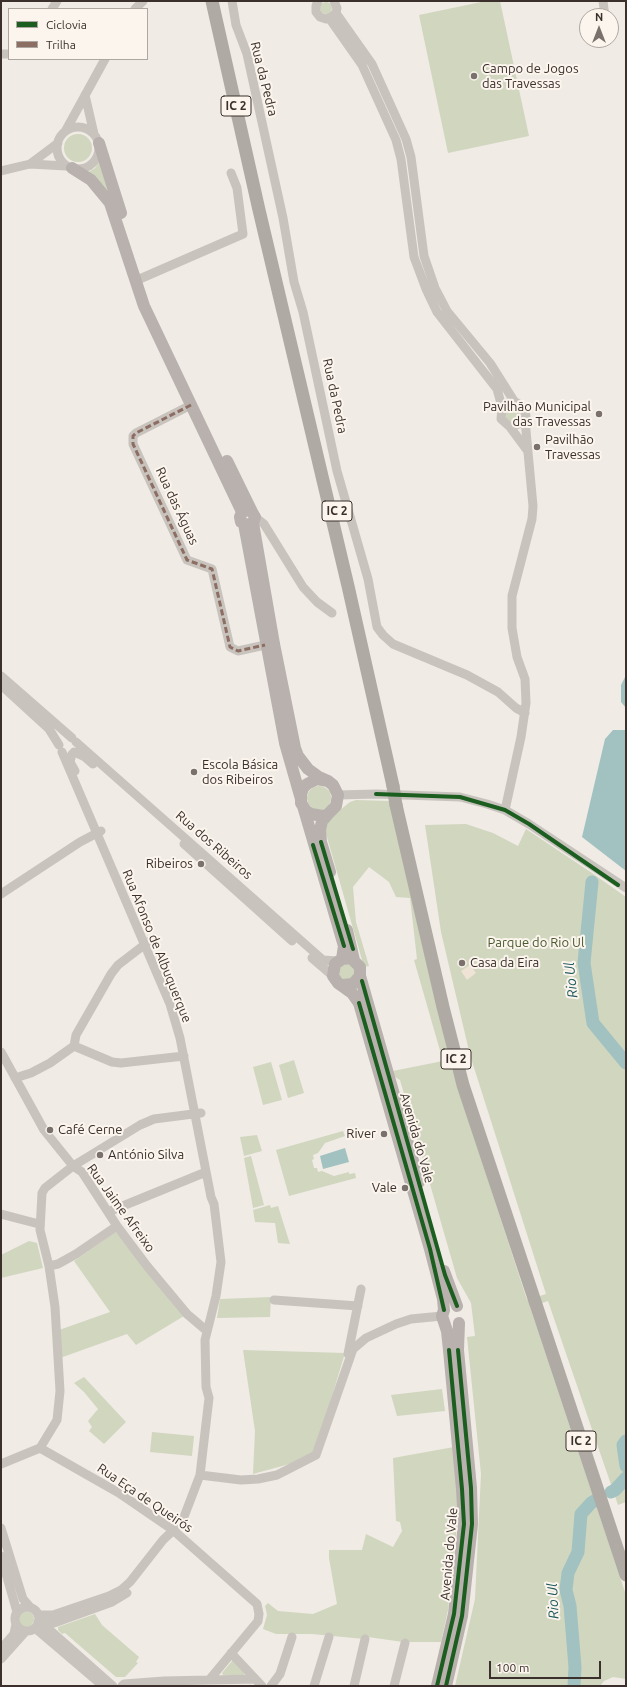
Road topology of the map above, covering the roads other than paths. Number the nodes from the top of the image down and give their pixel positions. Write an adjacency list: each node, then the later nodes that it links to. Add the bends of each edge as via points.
1 (212, 1): 33 (highway, IC 2)
2 (219, 1): 33 (highway, IC 2, via 271,236 355,584)
3 (232, 1): 28 (street, Rua da Pedra, via 236,25 247,54 283,218 294,282 338,471 368,579 378,627 393,644 467,675 498,692 516,708)
4 (334, 1): 6 (street, via 337,8)
5 (317, 2): 6 (street, via 318,14 323,18)
6 (332, 16): 17 (street, via 372,64 406,139 411,158 424,256 435,288 447,311 490,363); 19 (street, via 362,66 396,140 401,159 414,257 426,289 438,312 497,389)
7 (104, 60): 8 (street)
8 (85, 95): 9 (street); 10 (street)
9 (66, 130): 10 (street, via 84,128); 11 (street)
10 (97, 139): 13 (street, via 99,150 93,163 87,167); 16 (main road)
11 (58, 143): 12 (street); 13 (street, via 58,156)
12 (30, 164): 13 (street); 14 (street)
13 (69, 167): 16 (main road, via 91,180 110,203)
14 (1, 171)
15 (231, 174): 16 (street, via 237,188 243,234)
16 (138, 280): 18 (main road, via 144,306); 23 (main road)
17 (514, 401): 19 (street); 20 (street, via 524,407)
18 (191, 405): 23 (main road); 25 (street, Rua das Águas, via 136,434 132,444 187,560 212,569 230,647 238,651)
19 (502, 407): 21 (street, via 501,419)
20 (525, 420): 21 (street, via 519,426); 22 (street)
21 (510, 427): 22 (street)
22 (527, 450): 28 (street, via 532,520 512,596 512,628 517,657 525,679)
23 (249, 518): 24 (street, via 264,524 303,586 316,602); 25 (main road); 32 (main road, via 298,756 308,769)
24 (332, 613)
25 (265, 646): 35 (main road, via 286,750)
26 (1, 676): 29 (street)
27 (1, 685): 30 (street, Rua Afonso de Albuquerque, via 44,724)
28 (525, 712): 37 (street)
29 (74, 740): 30 (street, via 63,738); 31 (street, Rua Afonso de Albuquerque, via 77,747); 43 (street, Rua dos Ribeiros, via 323,960)
30 (60, 749): 31 (street, via 67,755); 39 (street, Rua Afonso de Albuquerque)
31 (73, 753): 39 (street, Rua Afonso de Albuquerque, via 70,762); 45 (street, Rua dos Ribeiros, via 85,757)
32 (328, 781): 34 (main road); 35 (main road, via 317,779 307,784 303,788)
33 (395, 786): 36 (highway, IC 2, bridge)
34 (338, 795): 37 (street, via 460,797); 38 (main road, via 336,806)
35 (302, 803): 38 (main road, via 311,814); 43 (main road, via 344,946)
36 (399, 804): 76 (highway, IC 2, via 468,1084); 78 (highway, IC 2, via 442,1007 462,1085)
37 (505, 810): 40 (street)
38 (328, 814): 44 (main road, Avenida do Vale, via 320,830 321,842)
39 (98, 832): 41 (street); 42 (street, Rua Afonso de Albuquerque)
40 (626, 888)
41 (1, 894)
42 (146, 943): 48 (street, via 118,965 111,974 76,1035); 50 (street, Rua Afonso de Albuquerque, via 170,1004); 53 (street, Rua Afonso de Albuquerque, via 175,1002 184,1030)
43 (340, 960): 44 (main road); 45 (main road, via 333,968)
44 (354, 960): 46 (main road, Avenida do Vale, via 360,967)
45 (333, 976): 47 (main road, Avenida do Vale)
46 (360, 976): 47 (main road, via 355,983); 65 (main road, Avenida do Vale, via 445,1275)
47 (342, 985): 66 (main road, Avenida do Vale, via 352,993 358,1003 430,1249)
48 (74, 1046): 50 (street, via 112,1062 121,1063); 52 (street, via 50,1063)
49 (1, 1052): 51 (street, Rua Jaime Afreixo)
50 (184, 1056): 53 (street, Rua Afonso de Albuquerque)
51 (5, 1068): 52 (street, Rua Jaime Afreixo)
52 (15, 1078): 54 (street, Rua Jaime Afreixo, via 44,1130)
53 (198, 1113): 54 (street, via 147,1122); 55 (street, Rua Afonso de Albuquerque); 56 (street, Rua Afonso de Albuquerque, via 216,1196)
54 (73, 1166): 57 (street, Rua Jaime Afreixo, via 82,1172); 59 (street, via 42,1193)
55 (206, 1172): 56 (street, Rua Afonso de Albuquerque); 57 (street)
56 (214, 1204): 68 (street, Rua Afonso de Albuquerque, via 221,1262)
57 (108, 1212): 60 (street, Rua Jaime Afreixo)
58 (1, 1214): 59 (street)
59 (39, 1224): 61 (street)
60 (118, 1226): 61 (street, via 76,1254); 68 (street, Rua Jaime Afreixo, via 187,1314)
61 (49, 1266): 71 (street, via 55,1307 60,1404 57,1420)
62 (361, 1289): 64 (street)
63 (274, 1300): 64 (street)
64 (358, 1306): 69 (street)
65 (457, 1306): 66 (main road, via 450,1305); 67 (main road, Avenida do Vale, via 463,1314)
66 (443, 1315): 67 (main road, via 452,1325); 69 (street, via 411,1319 366,1338 353,1349); 100 (main road, Avenida do Vale, via 450,1358 464,1524 454,1614)
67 (459, 1323): 101 (main road, Avenida do Vale, via 458,1350 472,1524 462,1616)
68 (207, 1331): 70 (street, Rua Afonso de Albuquerque)
69 (349, 1359): 73 (street, via 316,1455 277,1475 258,1479 241,1480)
70 (206, 1387): 73 (street, via 209,1398); 75 (street, via 195,1475)
71 (40, 1448): 72 (street); 75 (street, Rua Eça de Queirós, via 119,1493)
72 (1, 1464)
73 (200, 1475): 75 (street, via 182,1522)
74 (1, 1528): 79 (street, via 23,1599)
75 (173, 1530): 82 (street, via 168,1544 125,1595 50,1624); 88 (street, Rua Eça de Queirós, via 259,1608 258,1621)
76 (626, 1553)
77 (1, 1556): 80 (street)
78 (626, 1575)
79 (30, 1607): 80 (street); 82 (street)
80 (16, 1612): 81 (street)
81 (16, 1624): 82 (street); 87 (street, via 14,1634)
82 (35, 1625): 89 (street); 93 (street); 94 (street, via 50,1631)
83 (292, 1637): 96 (street, via 280,1674)
84 (329, 1637): 97 (street)
85 (365, 1639): 98 (street)
86 (405, 1643): 99 (street)
87 (1, 1649)
88 (231, 1653): 90 (street); 91 (street)
89 (1, 1659)
90 (209, 1680): 91 (street); 92 (street)
91 (258, 1683)
92 (167, 1684): 95 (street)
93 (103, 1686)
94 (113, 1686)
95 (122, 1686)
96 (271, 1686)
97 (314, 1686)
98 (354, 1686)
99 (394, 1686)
100 (437, 1686)
101 (446, 1686)

